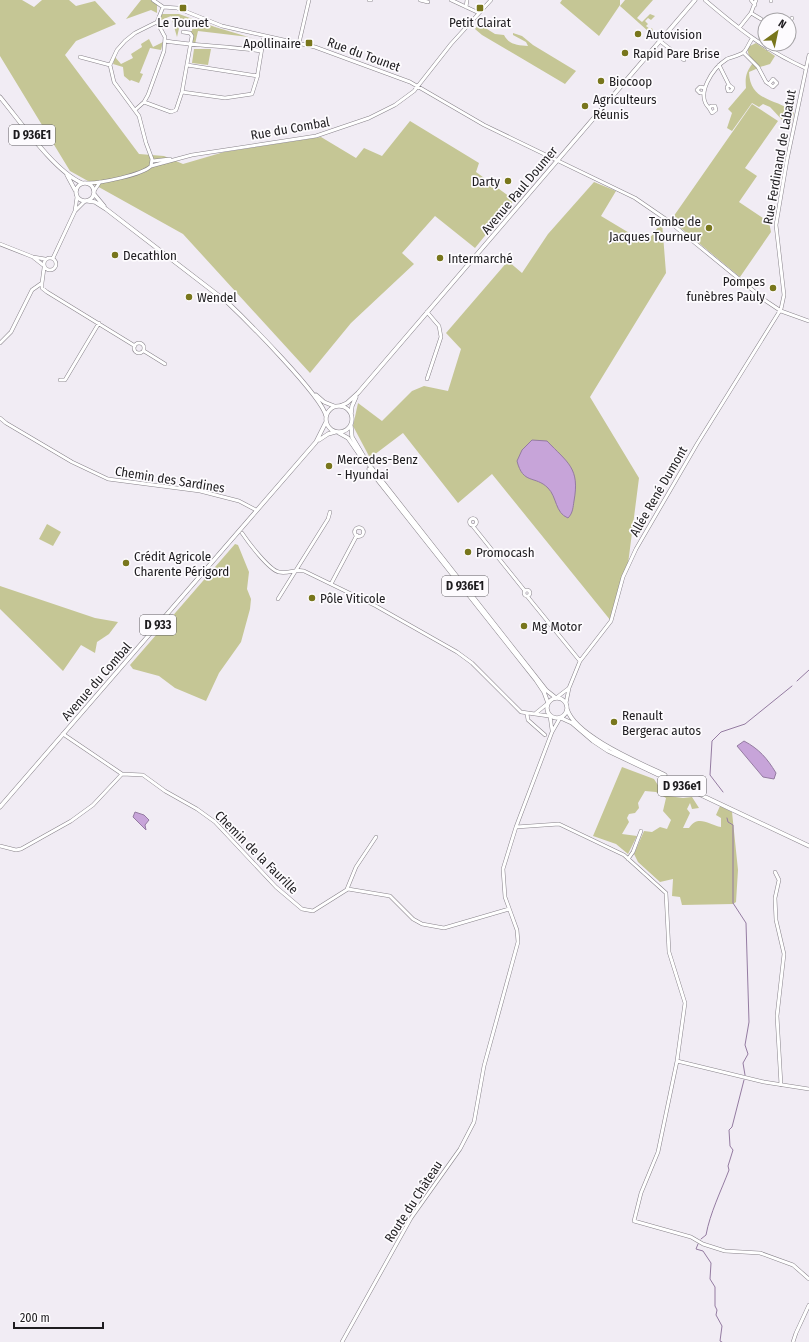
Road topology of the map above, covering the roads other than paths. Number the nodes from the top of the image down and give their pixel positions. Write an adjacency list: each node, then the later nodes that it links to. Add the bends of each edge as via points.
1 (153, 0): 13 (street, Rue du Tounet)
2 (309, 0): 26 (street)
3 (420, 0): 11 (street)
4 (451, 0): 14 (street)
5 (467, 0): 14 (street)
6 (491, 0): 15 (street, Rue du Combal)
7 (696, 0): 24 (main road, Avenue Paul Doumer)
8 (706, 0): 19 (street)
9 (751, 0): 12 (street)
10 (756, 0): 12 (street)
11 (428, 2)
12 (755, 5): 16 (street)
13 (163, 7): 18 (street); 21 (street, Rue du Tounet, via 177,8 222,26)
14 (466, 7): 15 (street)
15 (479, 13): 40 (street, Rue du Combal)
16 (751, 13): 17 (street); 19 (street)
17 (757, 17)
18 (157, 22): 23 (street, via 163,30); 34 (street, via 125,41 117,50)
19 (739, 28): 22 (street)
20 (183, 32): 27 (street, via 191,34)
21 (264, 36): 26 (street, Rue du Tounet); 28 (street)
22 (752, 39): 25 (street); 30 (street)
23 (165, 41): 27 (street); 46 (street, via 159,65)
24 (660, 41): 33 (street); 50 (main road, Avenue Paul Doumer)
25 (757, 42)
26 (299, 43): 40 (street, Rue du Tounet, via 376,68)
27 (190, 45): 28 (street, via 227,46); 35 (street)
28 (261, 51): 38 (street)
29 (774, 52): 37 (street)
30 (744, 53): 36 (street); 39 (street, via 755,62 764,80)
31 (809, 55): 37 (street, Rue Ferdinand de Labatut)
32 (80, 57): 34 (street)
33 (684, 60)
34 (110, 65): 48 (street, via 114,82)
35 (186, 65): 38 (street); 43 (street)
36 (719, 65): 41 (street); 42 (street)
37 (805, 68): 71 (street, Rue Ferdinand de Labatut, via 776,225 784,295)
38 (258, 76): 43 (street, via 250,95 224,98)
39 (769, 84)
40 (418, 86): 49 (street, Rue du Combal, via 395,105 361,122 333,131 293,140); 50 (street, Rue du Tounet, via 484,125)
41 (729, 86)
42 (705, 88): 44 (street); 44 (street, via 700,87 696,90 700,94)
43 (182, 92): 46 (street, via 177,107 171,112)
44 (704, 93): 47 (street)
45 (0, 97): 53 (main road, D 936E1)
46 (144, 102): 48 (street)
47 (709, 108)
48 (135, 110): 51 (street)
49 (178, 158): 51 (street, Rue du Combal); 52 (street, Rue du Combal)
50 (557, 160): 71 (street, Rue du Tounet, via 651,207); 72 (main road, Avenue Paul Doumer)
51 (152, 161): 52 (street)
52 (151, 166): 54 (street, Rue du Combal, via 123,178)
53 (65, 173): 55 (main road, D 936E1); 57 (main road, D 936E1)
54 (100, 182): 56 (street, Rue du Combal); 58 (street)
55 (82, 183): 56 (main road); 57 (main road)
56 (88, 183): 58 (main road)
57 (75, 190): 59 (main road)
58 (94, 192): 60 (main road); 61 (main road)
59 (77, 197): 60 (main road); 62 (street)
60 (86, 201): 61 (main road, via 95,202); 62 (street)
61 (106, 209): 81 (main road, via 227,302)
62 (74, 211): 65 (street)
63 (0, 244): 64 (street)
64 (33, 257): 66 (street); 67 (street)
65 (53, 258): 66 (street); 68 (street, via 56,265)
66 (45, 259): 67 (street)
67 (44, 266): 68 (street); 69 (street)
68 (50, 271): 69 (street)
69 (44, 277): 70 (street)
70 (42, 283): 74 (street, via 42,288 47,292); 75 (street, via 32,290 10,332)
71 (781, 311): 73 (street, Rue du Tounet); 100 (street, Allée René Dumont, via 697,444 636,549 623,577 611,620)
72 (427, 312): 79 (street, via 439,326 441,337); 82 (main road, Avenue Paul Doumer)
73 (809, 321)
74 (98, 323): 76 (street); 80 (street, via 65,380)
75 (0, 343)
76 (135, 346): 77 (street, via 141,344); 77 (street, via 136,352 140,354)
77 (144, 351): 78 (street)
78 (165, 364)
79 (427, 378)
80 (60, 380)
81 (310, 391): 83 (main road, via 324,402); 85 (main road)
82 (358, 393): 83 (main road, via 347,403); 84 (main road)
83 (337, 406): 84 (main road, via 346,408); 85 (main road)
84 (351, 414): 88 (main road)
85 (326, 416): 87 (main road)
86 (0, 418): 91 (street, Chemin des Sardines, via 56,453 108,479 200,491 239,501)
87 (326, 422): 89 (main road, via 329,429); 90 (main road, D 933)
88 (350, 426): 89 (main road, via 346,431); 102 (main road, D 936E1, via 352,437 367,462 546,690)
89 (337, 433): 90 (main road, D 933, via 328,434); 99 (main road, D 936E1, via 348,438)
90 (316, 442): 91 (main road, Avenue du Combal / D 933)
91 (256, 510): 111 (main road, Avenue du Combal / D 933)
92 (330, 512): 96 (street)
93 (472, 525): 100 (street, via 525,590 530,592 527,596)
94 (243, 535): 96 (street, via 277,572)
95 (357, 535): 97 (street)
96 (296, 569): 97 (street); 98 (street)
97 (331, 584): 107 (street, via 376,606 465,657 516,708)
98 (278, 599)
99 (480, 610): 103 (main road, D 936e1, via 536,680 544,692)
100 (580, 661): 101 (street, Allée René Dumont)
101 (569, 688): 102 (street); 104 (street, Allée René Dumont)
102 (556, 698): 103 (main road); 104 (main road)
103 (547, 703): 106 (street); 108 (main road, via 546,710)
104 (566, 703): 105 (main road)
105 (567, 709): 109 (main road); 118 (main road, D 936e1, via 570,716 584,729 610,748)
106 (536, 713): 107 (street); 108 (street)
107 (527, 714): 112 (street, via 528,720)
108 (550, 716): 109 (main road); 110 (street)
109 (560, 718): 110 (street, Route du Château); 118 (main road, D 936e1, via 572,722 608,751)
110 (552, 732): 115 (street, Route du Château)
111 (63, 734): 113 (street); 114 (main road, Avenue du Combal / D 933)
112 (545, 735)
113 (122, 774): 119 (street, via 93,805 71,821 21,849); 122 (street, Chemin de la Faurille, via 143,775 215,822 276,887 302,909 313,911)
114 (0, 807)
115 (516, 827): 120 (street, via 559,824 571,832 619,852); 123 (street, Route du Château, via 503,869 503,884)
116 (641, 831): 120 (street)
117 (376, 838): 122 (street, via 356,867)
118 (809, 844)
119 (0, 846)
120 (628, 859): 124 (street, via 666,893 669,952 685,1003)
121 (775, 872): 125 (street, via 779,880 775,898 776,920 784,954 777,1016)
122 (347, 889): 123 (street, via 390,896 413,919 422,924 444,928)
123 (509, 909): 129 (street, Route du Château, via 517,930 518,942 484,1066 474,1122 468,1136 411,1218)
124 (677, 1061): 125 (street); 127 (street, via 658,1152 641,1193 634,1221 691,1237 725,1251 760,1253 793,1265)
125 (781, 1085): 126 (street)
126 (809, 1089)
127 (809, 1279)
128 (809, 1305): 130 (street)
129 (342, 1342)
130 (793, 1342)

